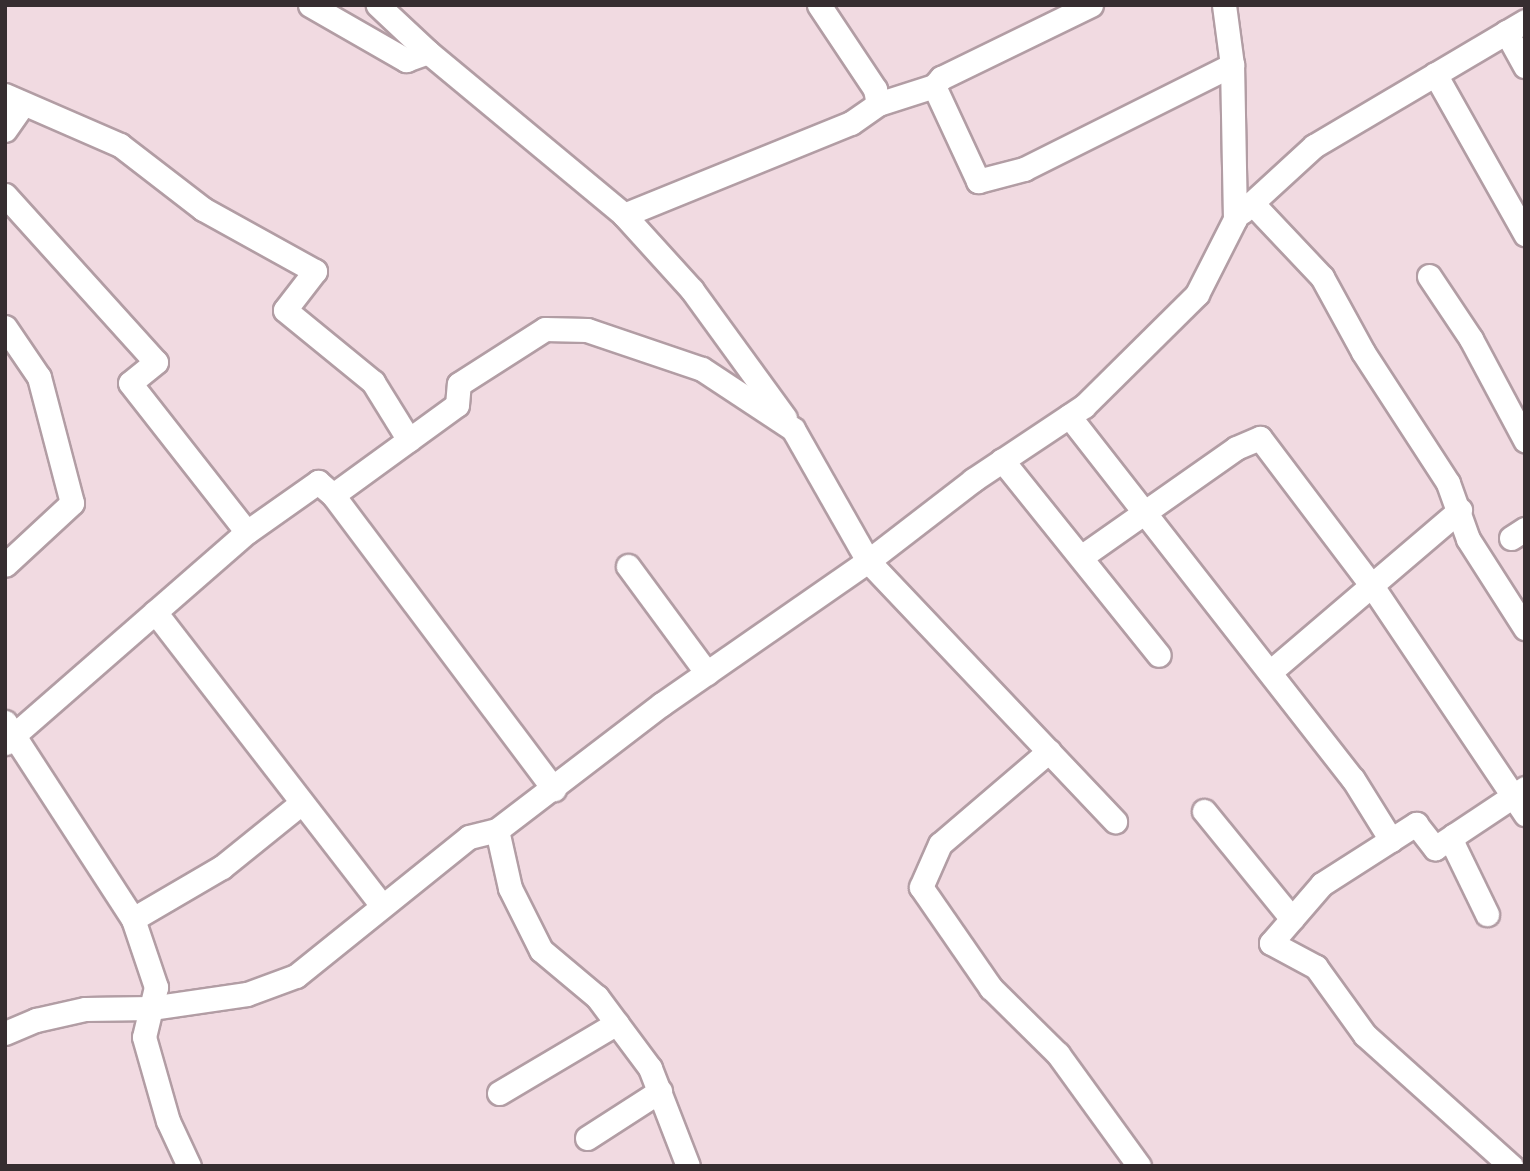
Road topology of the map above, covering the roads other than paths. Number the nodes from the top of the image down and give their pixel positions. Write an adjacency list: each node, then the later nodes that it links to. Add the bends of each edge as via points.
1 (310, 5): 7 (street, via 406,60)
2 (378, 5): 7 (street)
3 (819, 5): 13 (street, via 875,89)
4 (1091, 5): 11 (street, via 941,78)
5 (1224, 5): 8 (street)
6 (1515, 27): 9 (street); 10 (street)
7 (428, 52): 17 (street)
8 (1232, 65): 11 (street, via 1038,158 1024,169 978,181); 16 (street)
9 (1525, 66)
10 (1435, 74): 16 (street, via 1314,146); 18 (street)
11 (934, 86): 13 (street)
12 (14, 100): 14 (street); 23 (street, via 120,145 203,209 316,271 285,310 373,382)
13 (878, 104): 17 (street, via 851,123)
14 (5, 130)
15 (5, 195): 29 (street, via 156,362 130,383)
16 (1243, 211): 21 (street, via 1197,294); 27 (street, via 1322,277)
17 (624, 215): 22 (street, via 692,289)
18 (1525, 234)
19 (1429, 276): 24 (street, via 1471,339)
20 (5, 327): 30 (street, via 39,377 72,503)
21 (1069, 416): 25 (street); 28 (street)
22 (793, 429): 23 (street, via 702,369 587,330 545,329 459,384 457,405); 32 (street)
23 (409, 440): 26 (street)
24 (1525, 440)
25 (1002, 460): 31 (street); 32 (street)
26 (333, 495): 29 (street, via 318,482); 42 (street)
27 (1460, 510): 34 (street); 36 (street, via 1468,539)
28 (1145, 514): 31 (street); 34 (street, via 1236,448 1259,438); 38 (street)
29 (247, 532): 35 (street)
30 (8, 556)
31 (1082, 558): 37 (street)
32 (868, 561): 39 (street); 41 (street)
33 (628, 566): 39 (street)
34 (1372, 586): 38 (street); 43 (street)
35 (155, 612): 40 (street); 44 (street)
36 (1525, 628)
37 (1158, 656)
38 (1270, 672): 49 (street, via 1353,779)
39 (707, 673): 42 (street)
40 (9, 733): 52 (street)
41 (1049, 751): 46 (street); 62 (street, via 940,844 921,887 991,988 1058,1055)
42 (554, 789): 47 (street)
43 (1521, 799): 48 (street)
44 (300, 804): 50 (street); 52 (street, via 222,867)
45 (1204, 811): 53 (street)
46 (1115, 821)
47 (497, 830): 50 (street, via 469,836); 55 (street, via 510,888 541,950 597,997)
48 (1454, 835): 49 (street, via 1435,848 1416,824); 51 (street, via 1453,844)
49 (1391, 840): 53 (street, via 1322,884)
50 (382, 904): 54 (street, via 296,976 247,995)
51 (1487, 914)
52 (133, 919): 54 (street, via 156,987)
53 (1292, 919): 63 (street, via 1271,943 1316,967 1365,1035)
54 (151, 1007): 56 (street, via 85,1009 36,1020); 60 (street, via 144,1037 168,1121)
55 (617, 1023): 57 (street, via 650,1068); 58 (street)
56 (5, 1034)
57 (660, 1091): 59 (street); 61 (street)
58 (499, 1093)
59 (587, 1138)
60 (189, 1166)
61 (688, 1166)
62 (1139, 1166)
63 (1511, 1166)

